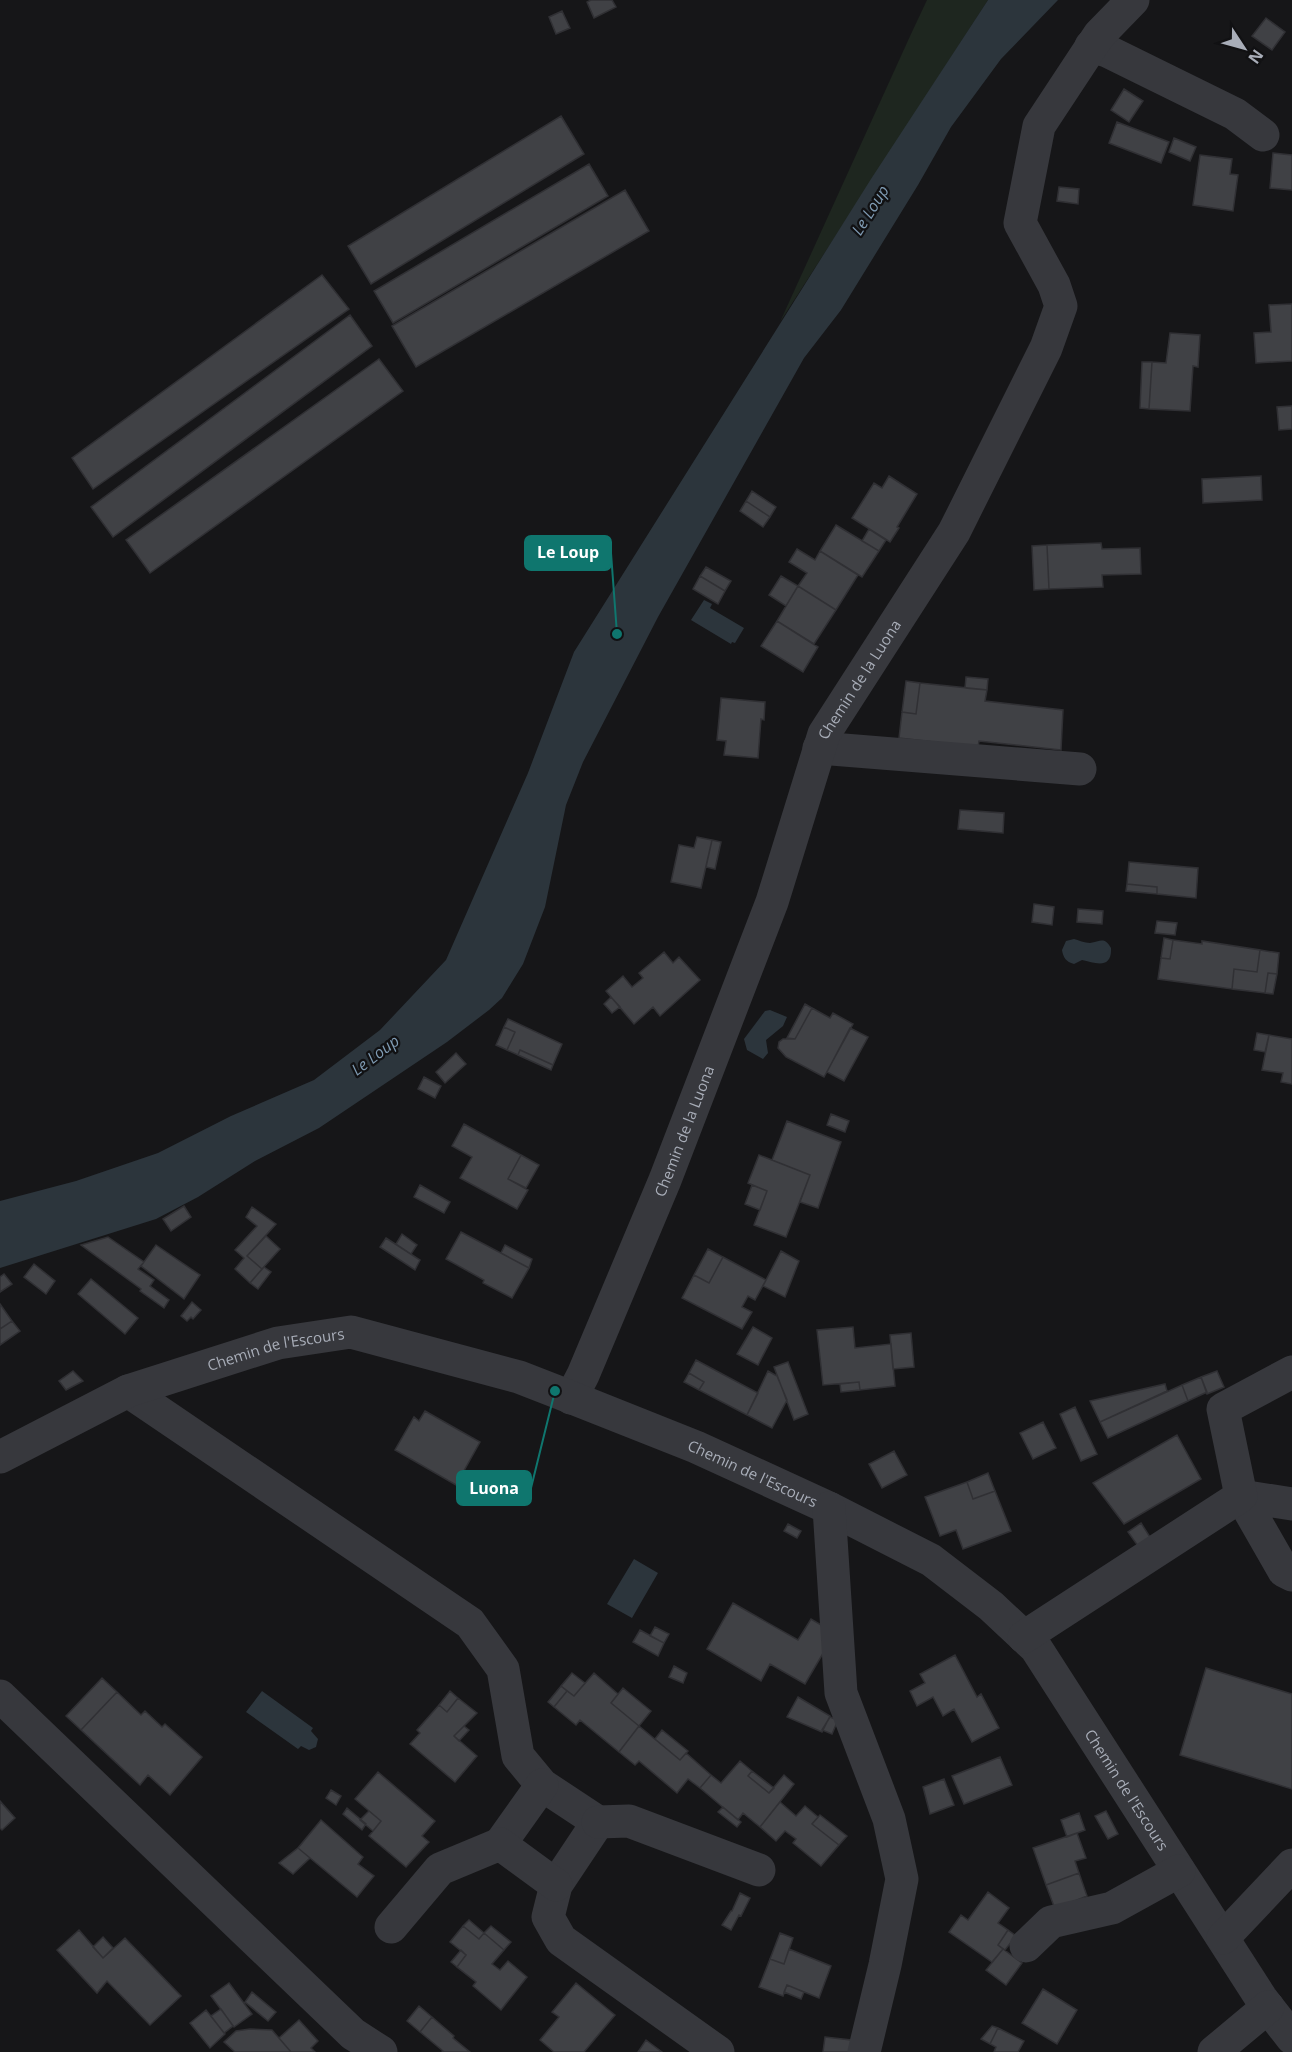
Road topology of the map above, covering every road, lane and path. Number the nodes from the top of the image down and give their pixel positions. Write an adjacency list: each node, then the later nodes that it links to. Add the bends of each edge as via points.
1 (1133, 0): 2 (street, Chemin de la Luona)
2 (1091, 46): 3 (street, via 1235,114); 4 (street, Chemin de la Luona, via 1039,126 1020,223 1054,285 1061,306 1046,348 954,532 824,734)
3 (1263, 135)
4 (819, 748): 5 (street); 8 (street, Chemin de la Luona, via 772,902 665,1180)
5 (1080, 769)
6 (1292, 1372): 10 (street, via 1223,1409)
7 (128, 1391): 8 (street, Chemin de l'Escours, via 278,1343 351,1332 519,1377); 9 (street, Chemin de l'Escours); 16 (street, via 470,1623 503,1670 518,1756)
8 (571, 1398): 12 (street, Chemin de l'Escours, via 696,1447)
9 (0, 1457)
10 (1241, 1496): 11 (street); 13 (street, via 1284,1570); 14 (street)
11 (1292, 1504)
12 (829, 1508): 14 (street, Chemin de l'Escours, via 931,1560); 30 (street, via 841,1693 889,1819 902,1879)
13 (1292, 1575)
14 (1024, 1637): 21 (street, Chemin de l'Escours, via 1035,1648)
15 (0, 1696): 28 (street, via 353,2034)
16 (542, 1785): 17 (street); 18 (street)
17 (598, 1822): 20 (street, via 629,1821); 22 (street)
18 (500, 1844): 22 (street); 23 (street, via 440,1869)
19 (1292, 1865): 24 (street)
20 (759, 1870)
21 (1179, 1870): 24 (street, Chemin de l'Escours); 25 (street, via 1112,1908 1051,1922)
22 (556, 1885): 29 (street, via 548,1917 561,1940)
23 (391, 1927)
24 (1223, 1938): 26 (street, Chemin de l'Escours)
25 (1026, 1946)
26 (1268, 2007): 27 (street, Chemin de l'Escours); 31 (street)
27 (1292, 2038)
28 (381, 2052)
29 (718, 2052)
30 (864, 2052)
31 (1214, 2052)

